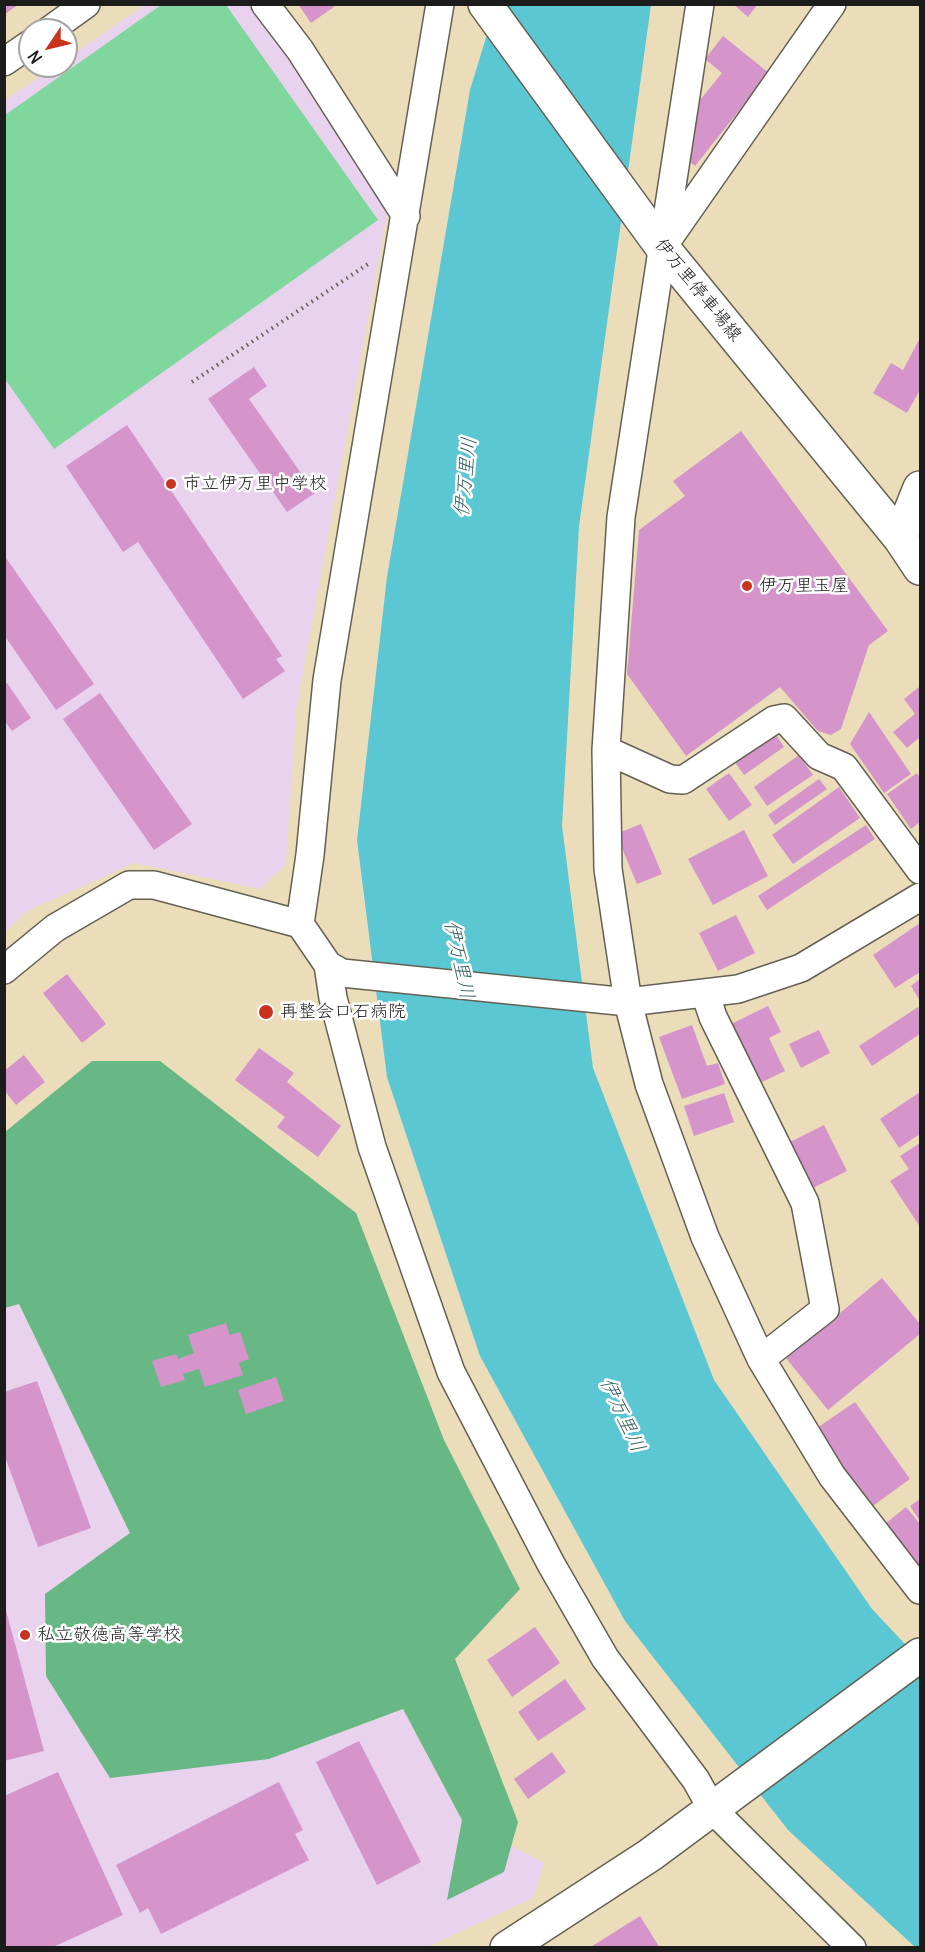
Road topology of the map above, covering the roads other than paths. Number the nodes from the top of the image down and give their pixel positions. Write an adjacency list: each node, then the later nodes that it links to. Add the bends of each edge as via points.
1 (86, 4): 7 (street)
2 (265, 4): 10 (street, via 300,50)
3 (440, 4): 10 (street)
4 (485, 4): 11 (main road, 伊万里停車場線)
5 (700, 4): 11 (street)
6 (832, 4): 11 (street)
7 (67, 18)
8 (18, 52): 9 (street)
9 (4, 62)
10 (406, 216): 18 (street, via 327,680)
11 (658, 240): 13 (main road, 伊万里停車場線); 15 (street, via 621,517)
12 (921, 488): 13 (main road)
13 (900, 538): 14 (main road, 伊万里停車場線)
14 (921, 568)
15 (606, 750): 16 (street, via 670,779 683,780 774,720 784,718 819,756 844,767); 22 (street, via 608,869)
16 (921, 870)
17 (921, 897): 21 (street, via 801,968 738,989)
18 (300, 924): 19 (street); 20 (street, via 154,885 129,885 55,928)
19 (335, 969): 22 (street); 26 (street, via 333,998 372,1147 451,1372 605,1658 696,1780)
20 (4, 970)
21 (705, 993): 22 (street); 23 (street, via 713,1017 805,1203 825,1309)
22 (618, 1001): 23 (street, via 705,1237)
23 (762, 1359): 24 (street, via 832,1476)
24 (921, 1590)
25 (921, 1654): 26 (main road)
26 (719, 1804): 27 (main road, via 640,1862); 28 (street)
27 (507, 1947)
28 (852, 1947)

